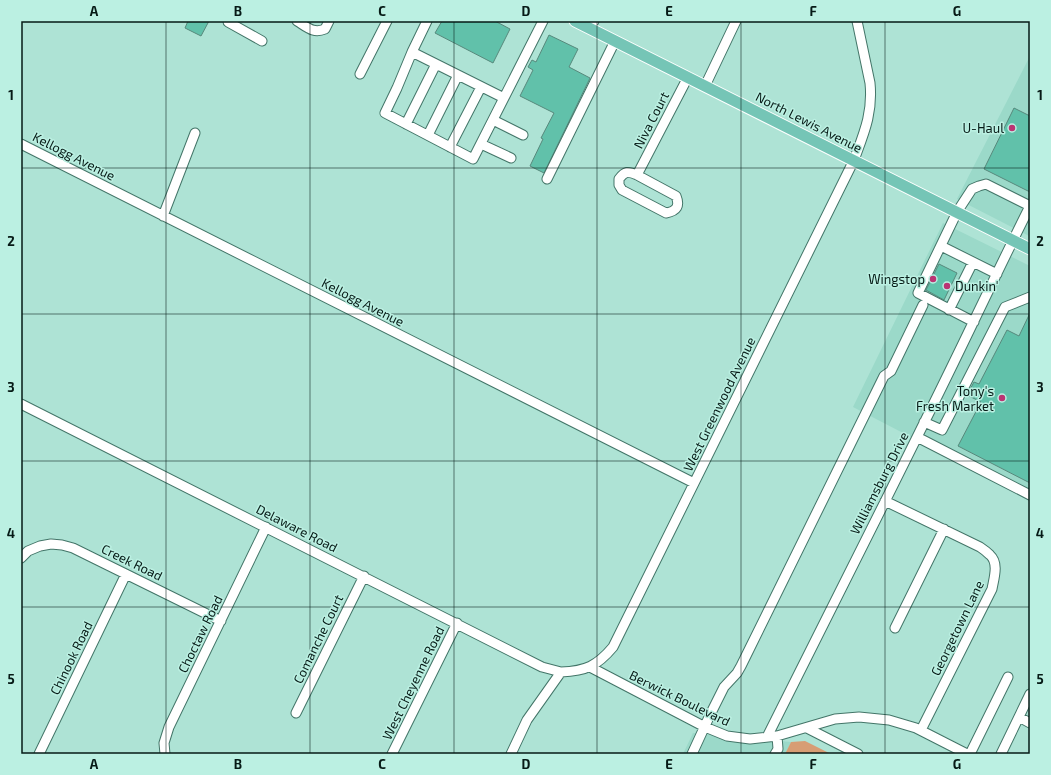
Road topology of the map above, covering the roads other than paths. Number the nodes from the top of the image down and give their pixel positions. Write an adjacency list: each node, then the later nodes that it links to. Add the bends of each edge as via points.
1 (228, 21): 11 (street)
2 (297, 21): 3 (street, via 319,31 325,29)
3 (328, 21)
4 (387, 21): 15 (street)
5 (427, 21): 13 (street)
6 (543, 21): 20 (street)
7 (575, 21): 10 (main road, North Lewis Avenue)
8 (736, 21): 18 (street)
9 (857, 21): 30 (street, West Greenwood Avenue, via 871,90 869,117)
10 (592, 25): 12 (main road, North Lewis Avenue)
11 (262, 41)
12 (615, 41): 17 (main road, North Lewis Avenue); 32 (street)
13 (412, 52): 14 (street); 22 (street, via 384,113)
14 (436, 64): 16 (street); 22 (street)
15 (360, 74)
16 (458, 75): 19 (street); 24 (street)
17 (688, 77): 18 (main road, North Lewis Avenue); 31 (street, Niva Court)
18 (705, 86): 30 (main road, North Lewis Avenue)
19 (481, 87): 20 (street); 28 (street)
20 (504, 98): 21 (street)
21 (493, 120): 25 (street); 27 (street)
22 (406, 124): 24 (street)
23 (195, 133): 34 (street)
24 (428, 135): 28 (street)
25 (523, 135)
26 (21, 144): 34 (street, Kellogg Avenue)
27 (481, 144): 28 (street, via 473,158); 29 (street)
28 (450, 147)
29 (511, 158)
30 (854, 160): 33 (main road, North Lewis Avenue); 47 (street, West Greenwood Avenue)
31 (637, 176): 31 (street, via 676,196 677,207 666,213 622,190 618,185 624,173 630,172)
32 (547, 179)
33 (957, 212): 35 (main road, North Lewis Avenue); 35 (street, Williamsburg Drive, via 972,189 986,184 1030,206); 36 (street)
34 (163, 216): 47 (street, Kellogg Avenue)
35 (1014, 240): 37 (main road, North Lewis Avenue); 39 (street, Williamsburg Drive)
36 (941, 246): 38 (street); 42 (street, via 918,294)
37 (1030, 249)
38 (973, 262): 39 (street); 42 (street)
39 (997, 274): 43 (street, Williamsburg Drive)
40 (1030, 297): 45 (street, via 1005,307 942,430)
41 (923, 305): 65 (street, via 891,371 884,376 741,666 724,687)
42 (949, 310): 43 (street)
43 (974, 322): 45 (street, Williamsburg Drive)
44 (21, 404): 50 (street, Delaware Road)
45 (924, 422): 46 (street, Williamsburg Drive)
46 (917, 437): 48 (street); 49 (street, Williamsburg Drive)
47 (694, 483): 58 (street, West Greenwood Avenue, via 613,647 603,659)
48 (1030, 495)
49 (885, 501): 51 (street, Georgetown Lane); 69 (street, Williamsburg Drive)
50 (266, 527): 54 (street, Delaware Road); 55 (street, Choctaw Road)
51 (944, 529): 57 (street); 67 (street, Georgetown Lane, via 980,547 991,556 995,575 992,588)
52 (21, 558): 53 (street, Creek Road, via 28,551 40,546 62,545)
53 (126, 574): 55 (street, Creek Road); 70 (street, Chinook Road)
54 (364, 576): 56 (street, Delaware Road); 62 (street, Comanche Court)
55 (221, 620): 71 (street, Choctaw Road, via 169,727 164,743)
56 (457, 623): 59 (street, Delaware Road, via 542,667); 72 (street, West Cheyenne Road)
57 (895, 628)
58 (590, 667): 59 (street, West Greenwood Avenue, via 576,672); 65 (street, Berwick Boulevard)
59 (562, 672): 73 (street, via 527,720)
60 (1008, 677): 77 (street)
61 (1030, 694): 63 (street)
62 (296, 713)
63 (1019, 717): 64 (street); 78 (street)
64 (1030, 722)
65 (705, 728): 69 (street, Berwick Boulevard, via 727,736 750,740); 74 (street)
66 (807, 728): 67 (street, Berwick Boulevard, via 835,719 859,717 889,720); 68 (street, Berwick Boulevard); 76 (street)
67 (921, 730): 77 (street, Berwick Boulevard)
68 (776, 736): 69 (street, Berwick Boulevard); 75 (street, via 778,749)
69 (767, 737)
70 (39, 754)
71 (164, 754)
72 (392, 754)
73 (511, 754)
74 (692, 754)
75 (775, 754)
76 (858, 754)
77 (969, 754)
78 (1001, 754)

